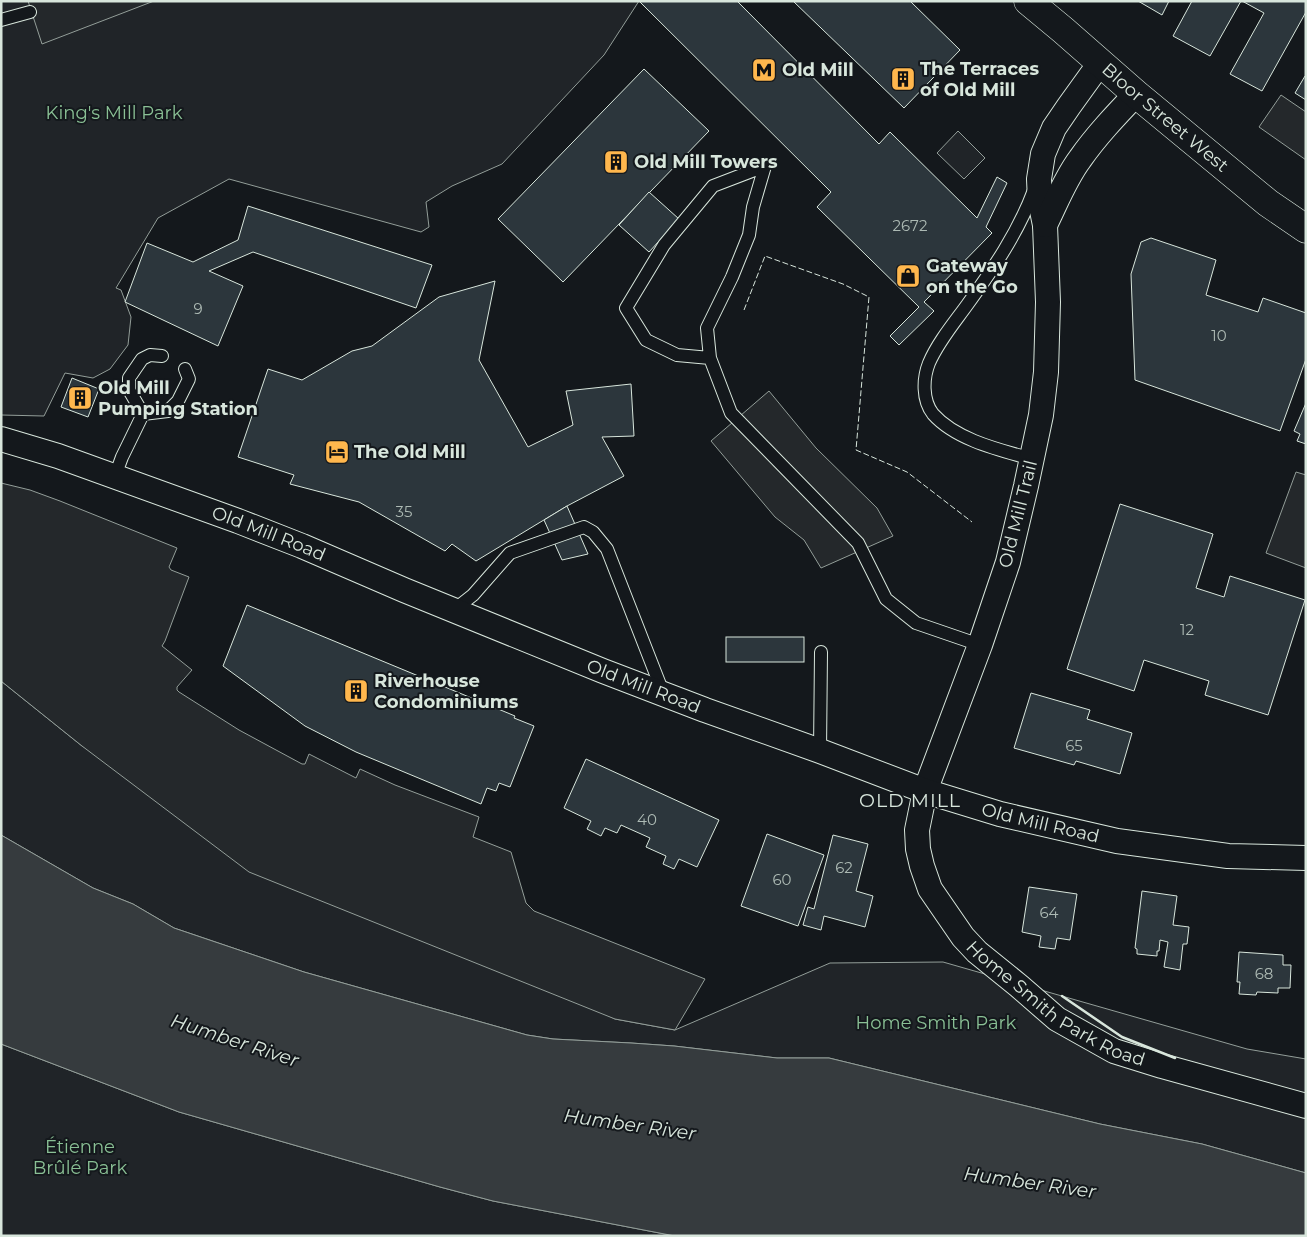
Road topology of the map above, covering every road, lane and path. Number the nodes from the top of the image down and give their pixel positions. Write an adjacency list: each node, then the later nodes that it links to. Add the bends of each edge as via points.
1 (1028, 1): 4 (main road, Bloor Street West)
2 (30, 12): 3 (lane)
3 (1, 20)
4 (1100, 63): 5 (main road, Bloor Street West); 6 (street, Old Mill Trail, via 1054,128 1043,154)
5 (1136, 94): 7 (street, Old Mill Trail, via 1078,161); 8 (main road, Bloor Street West, via 1268,203)
6 (1039, 179): 7 (street, Old Mill Trail); 14 (lane, via 1016,231 937,348 925,380 925,396 932,412 945,424 963,436)
7 (1045, 225): 14 (street, Old Mill Trail, via 1046,372)
8 (1306, 229)
9 (162, 356): 12 (lane, via 150,354 142,359 129,378 130,390)
10 (710, 358): 10 (lane, via 707,328 748,235 765,166 713,186 664,245 626,308 646,340 677,354); 17 (lane, via 731,413 858,543 886,599 916,623)
11 (185, 369): 12 (lane, via 189,379 178,401 168,411)
12 (143, 414): 15 (lane)
13 (1, 439): 15 (street, Old Mill Road)
14 (1032, 459): 17 (street, Old Mill Trail, via 1008,562)
15 (114, 476): 16 (street, Old Mill Road, via 221,514)
16 (454, 610): 19 (street, Old Mill Road); 19 (lane, via 473,595 510,553 584,527 608,548)
17 (980, 645): 21 (street, Old Mill Trail)
18 (821, 652): 20 (lane)
19 (664, 694): 20 (street, Old Mill Road)
20 (820, 751): 21 (street, Old Mill Road)
21 (925, 791): 22 (street, Old Mill Road, via 1000,814 1117,841 1228,856); 23 (street, Home Smith Park Road, via 917,830 918,849 930,889 976,952 1057,1019 1114,1051)
22 (1306, 858)
23 (1306, 1106)

